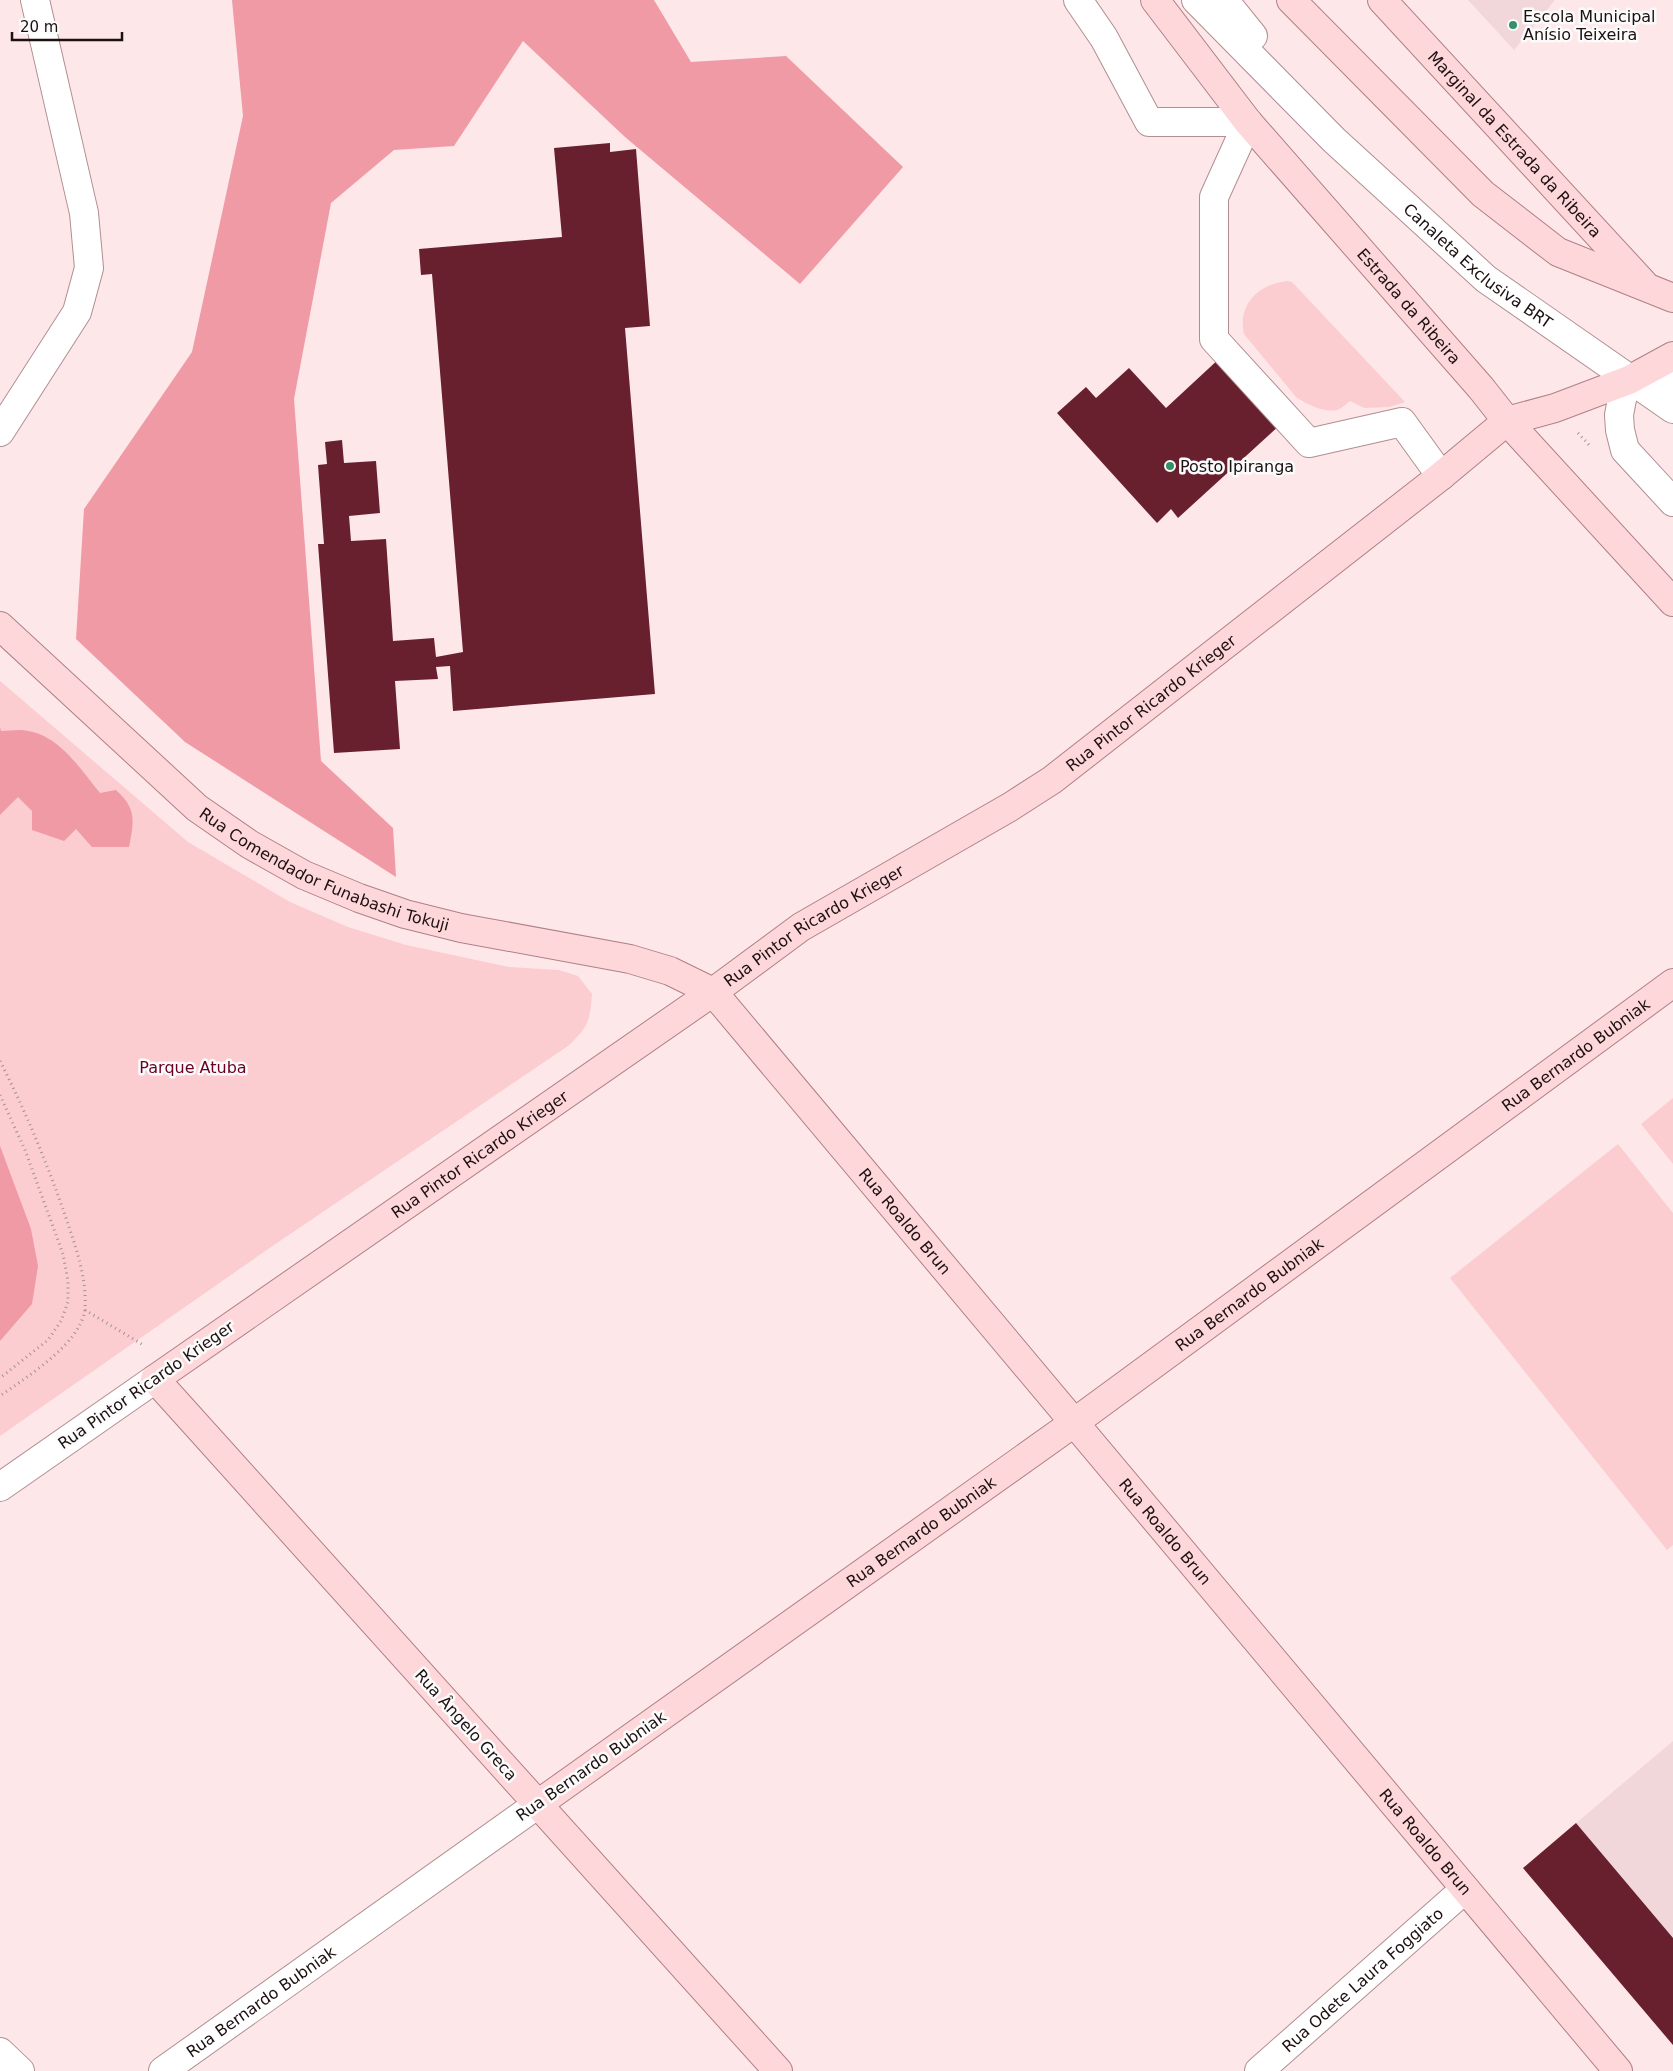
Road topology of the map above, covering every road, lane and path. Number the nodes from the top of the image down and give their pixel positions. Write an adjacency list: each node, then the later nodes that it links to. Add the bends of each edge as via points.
1 (35, 0): 16 (street, via 84,213 89,268 77,312)
2 (1078, 0): 8 (street, via 1104,38 1149,122)
3 (1155, 0): 8 (main road, Estrada da Ribeira)
4 (1196, 0): 9 (street, Canaleta Exclusiva BRT)
5 (1224, 0): 9 (street, Canaleta Exclusiva BRT)
6 (1291, 0): 10 (main road, via 1483,194 1558,252)
7 (1382, 0): 10 (main road, Marginal da Estrada da Ribeira)
8 (1248, 122): 15 (main road, Estrada da Ribeira); 17 (street, via 1214,197 1214,338 1309,443 1402,422)
9 (1334, 140): 12 (street, Canaleta Exclusiva BRT, via 1486,279)
10 (1661, 294)
11 (1673, 356): 12 (main road, Rua Pintor Ricardo Krieger)
12 (1629, 380): 13 (street); 14 (street, Canaleta Exclusiva BRT); 15 (main road, Rua Pintor Ricardo Krieger, via 1555,408); 18 (street, via 1620,405 1622,440 1626,450)
13 (1673, 380)
14 (1673, 409)
15 (1507, 421): 17 (main road, Rua Pintor Ricardo Krieger); 19 (main road, Estrada da Ribeira)
16 (0, 432)
17 (1441, 476): 22 (main road, Rua Pintor Ricardo Krieger, via 1052,780 801,928)
18 (1673, 502)
19 (1673, 602)
20 (0, 626): 22 (main road, Rua Comendador Funabashi Tokuji, via 197,808 249,844 304,874 405,914 461,928 630,959 670,970)
21 (1673, 983): 29 (main road, Rua Bernardo Bubniak)
22 (713, 992): 26 (main road, Rua Pintor Ricardo Krieger); 29 (main road, Rua Roaldo Brun)
23 (0, 1061): 25 (path, via 53,1182 75,1245)
24 (0, 1095): 27 (path, via 25,1150 63,1254 68,1281 68,1302 61,1321 48,1340)
25 (85, 1310): 26 (path); 28 (path, via 79,1327 68,1341)
26 (165, 1372): 30 (street, Rua Pintor Ricardo Krieger); 31 (main road, Rua Ângelo Greca)
27 (0, 1378)
28 (0, 1396)
29 (1075, 1422): 31 (main road, Rua Bernardo Bubniak); 32 (main road, Rua Roaldo Brun)
30 (0, 1486)
31 (538, 1804): 35 (street, Rua Bernardo Bubniak); 36 (main road, Rua Ângelo Greca)
32 (1465, 1889): 37 (street, Rua Odete Laura Foggiato); 38 (main road, Rua Roaldo Brun)
33 (0, 2052): 34 (street)
34 (20, 2071)
35 (163, 2071)
36 (778, 2071)
37 (1259, 2071)
38 (1618, 2071)

